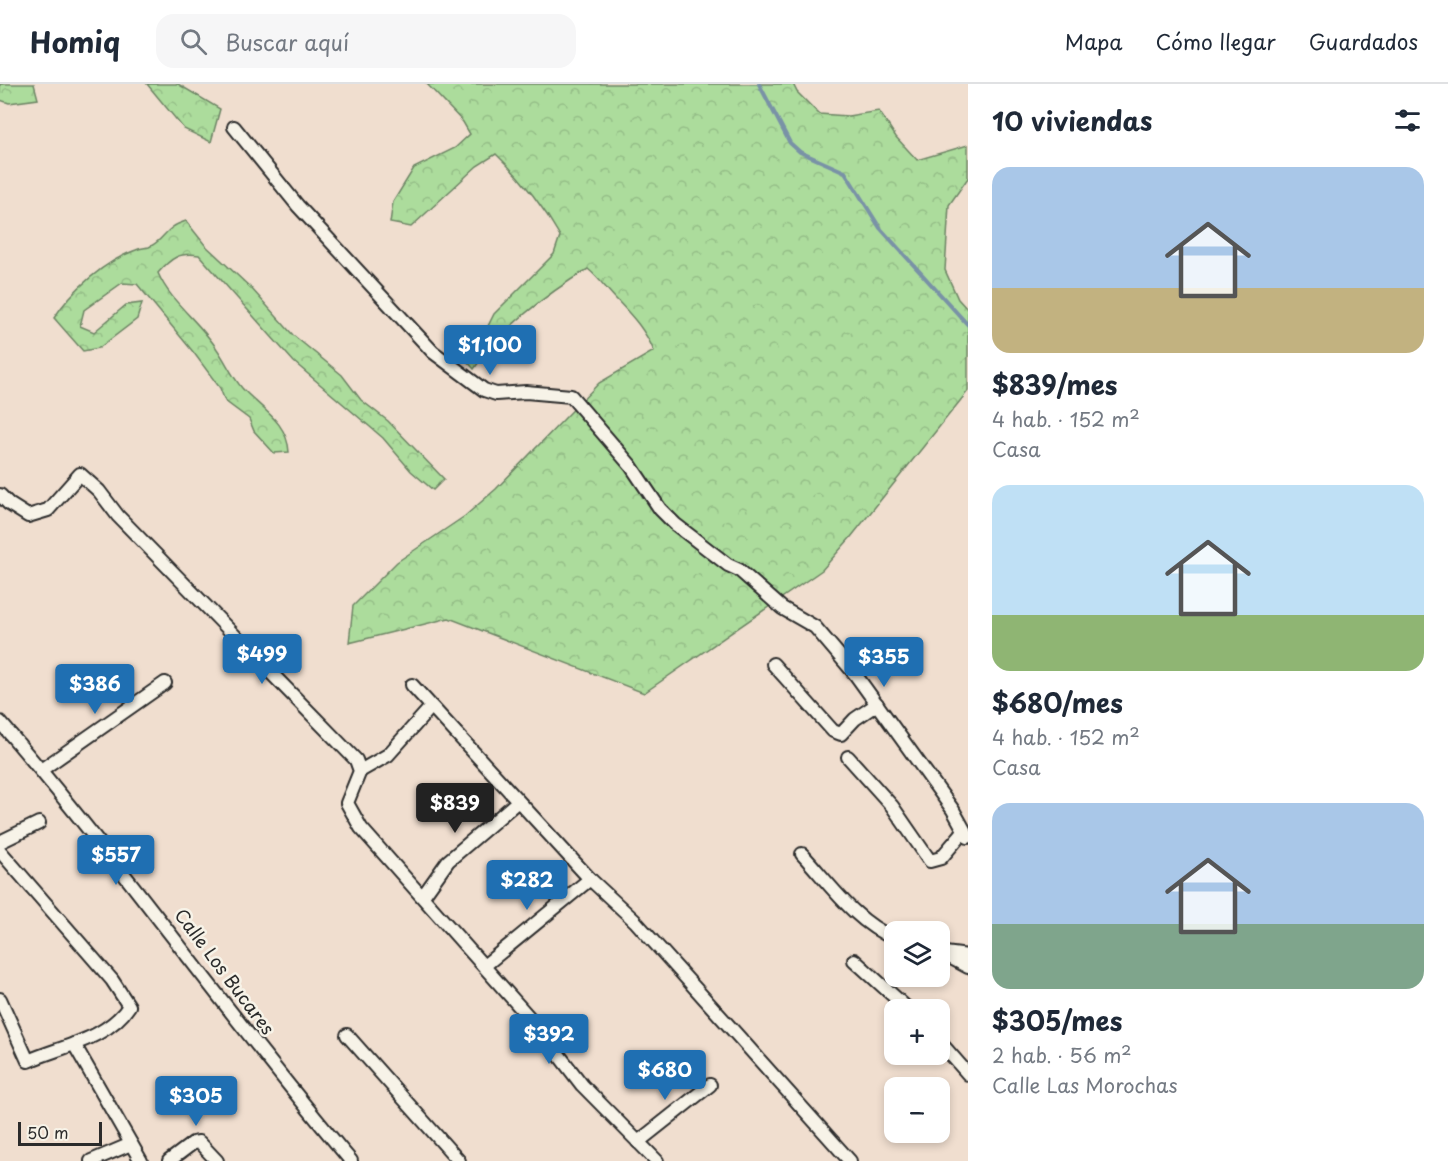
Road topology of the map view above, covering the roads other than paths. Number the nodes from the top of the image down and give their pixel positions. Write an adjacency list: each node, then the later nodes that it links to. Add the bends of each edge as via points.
1 (234, 127): 6 (street, via 298,206 433,352 484,390 496,394 572,396 631,466 660,509 782,608 815,627)
2 (0, 495): 11 (street, via 28,516 48,510 80,474 356,760)
3 (773, 664): 6 (street, via 833,732 842,734)
4 (165, 683): 10 (street)
5 (412, 685): 7 (street)
6 (877, 704): 14 (street)
7 (431, 707): 11 (street, via 388,755); 12 (street)
8 (0, 722): 10 (street, Calle Los Bucares)
9 (848, 757): 14 (street, via 892,806 930,861 941,858)
10 (41, 770): 40 (street, Calle Los Bucares)
11 (360, 771): 19 (street, via 347,803 351,813)
12 (517, 802): 18 (street); 19 (street, via 448,861)
13 (39, 823): 15 (street)
14 (966, 834)
15 (0, 842)
16 (0, 851): 30 (street, via 83,945 129,1006 121,1018)
17 (802, 854): 20 (street, via 850,908)
18 (590, 879): 25 (street); 43 (street, via 635,921)
19 (423, 896): 25 (street)
20 (884, 933)
21 (950, 953): 22 (street)
22 (968, 956)
23 (950, 957): 26 (street)
24 (855, 960): 28 (street)
25 (484, 966): 34 (street, via 582,1085)
26 (968, 967)
27 (0, 999): 30 (street, via 28,1061)
28 (897, 999)
29 (348, 1035): 41 (street)
30 (74, 1044): 35 (street)
31 (950, 1054): 32 (street)
32 (968, 1074)
33 (710, 1085): 34 (street)
34 (638, 1142): 42 (street)
35 (131, 1144): 36 (street); 37 (street)
36 (91, 1161)
37 (141, 1161)
38 (169, 1161): 39 (street, via 200,1142)
39 (216, 1161)
40 (351, 1161)
41 (459, 1161)
42 (657, 1161)
43 (850, 1161)

